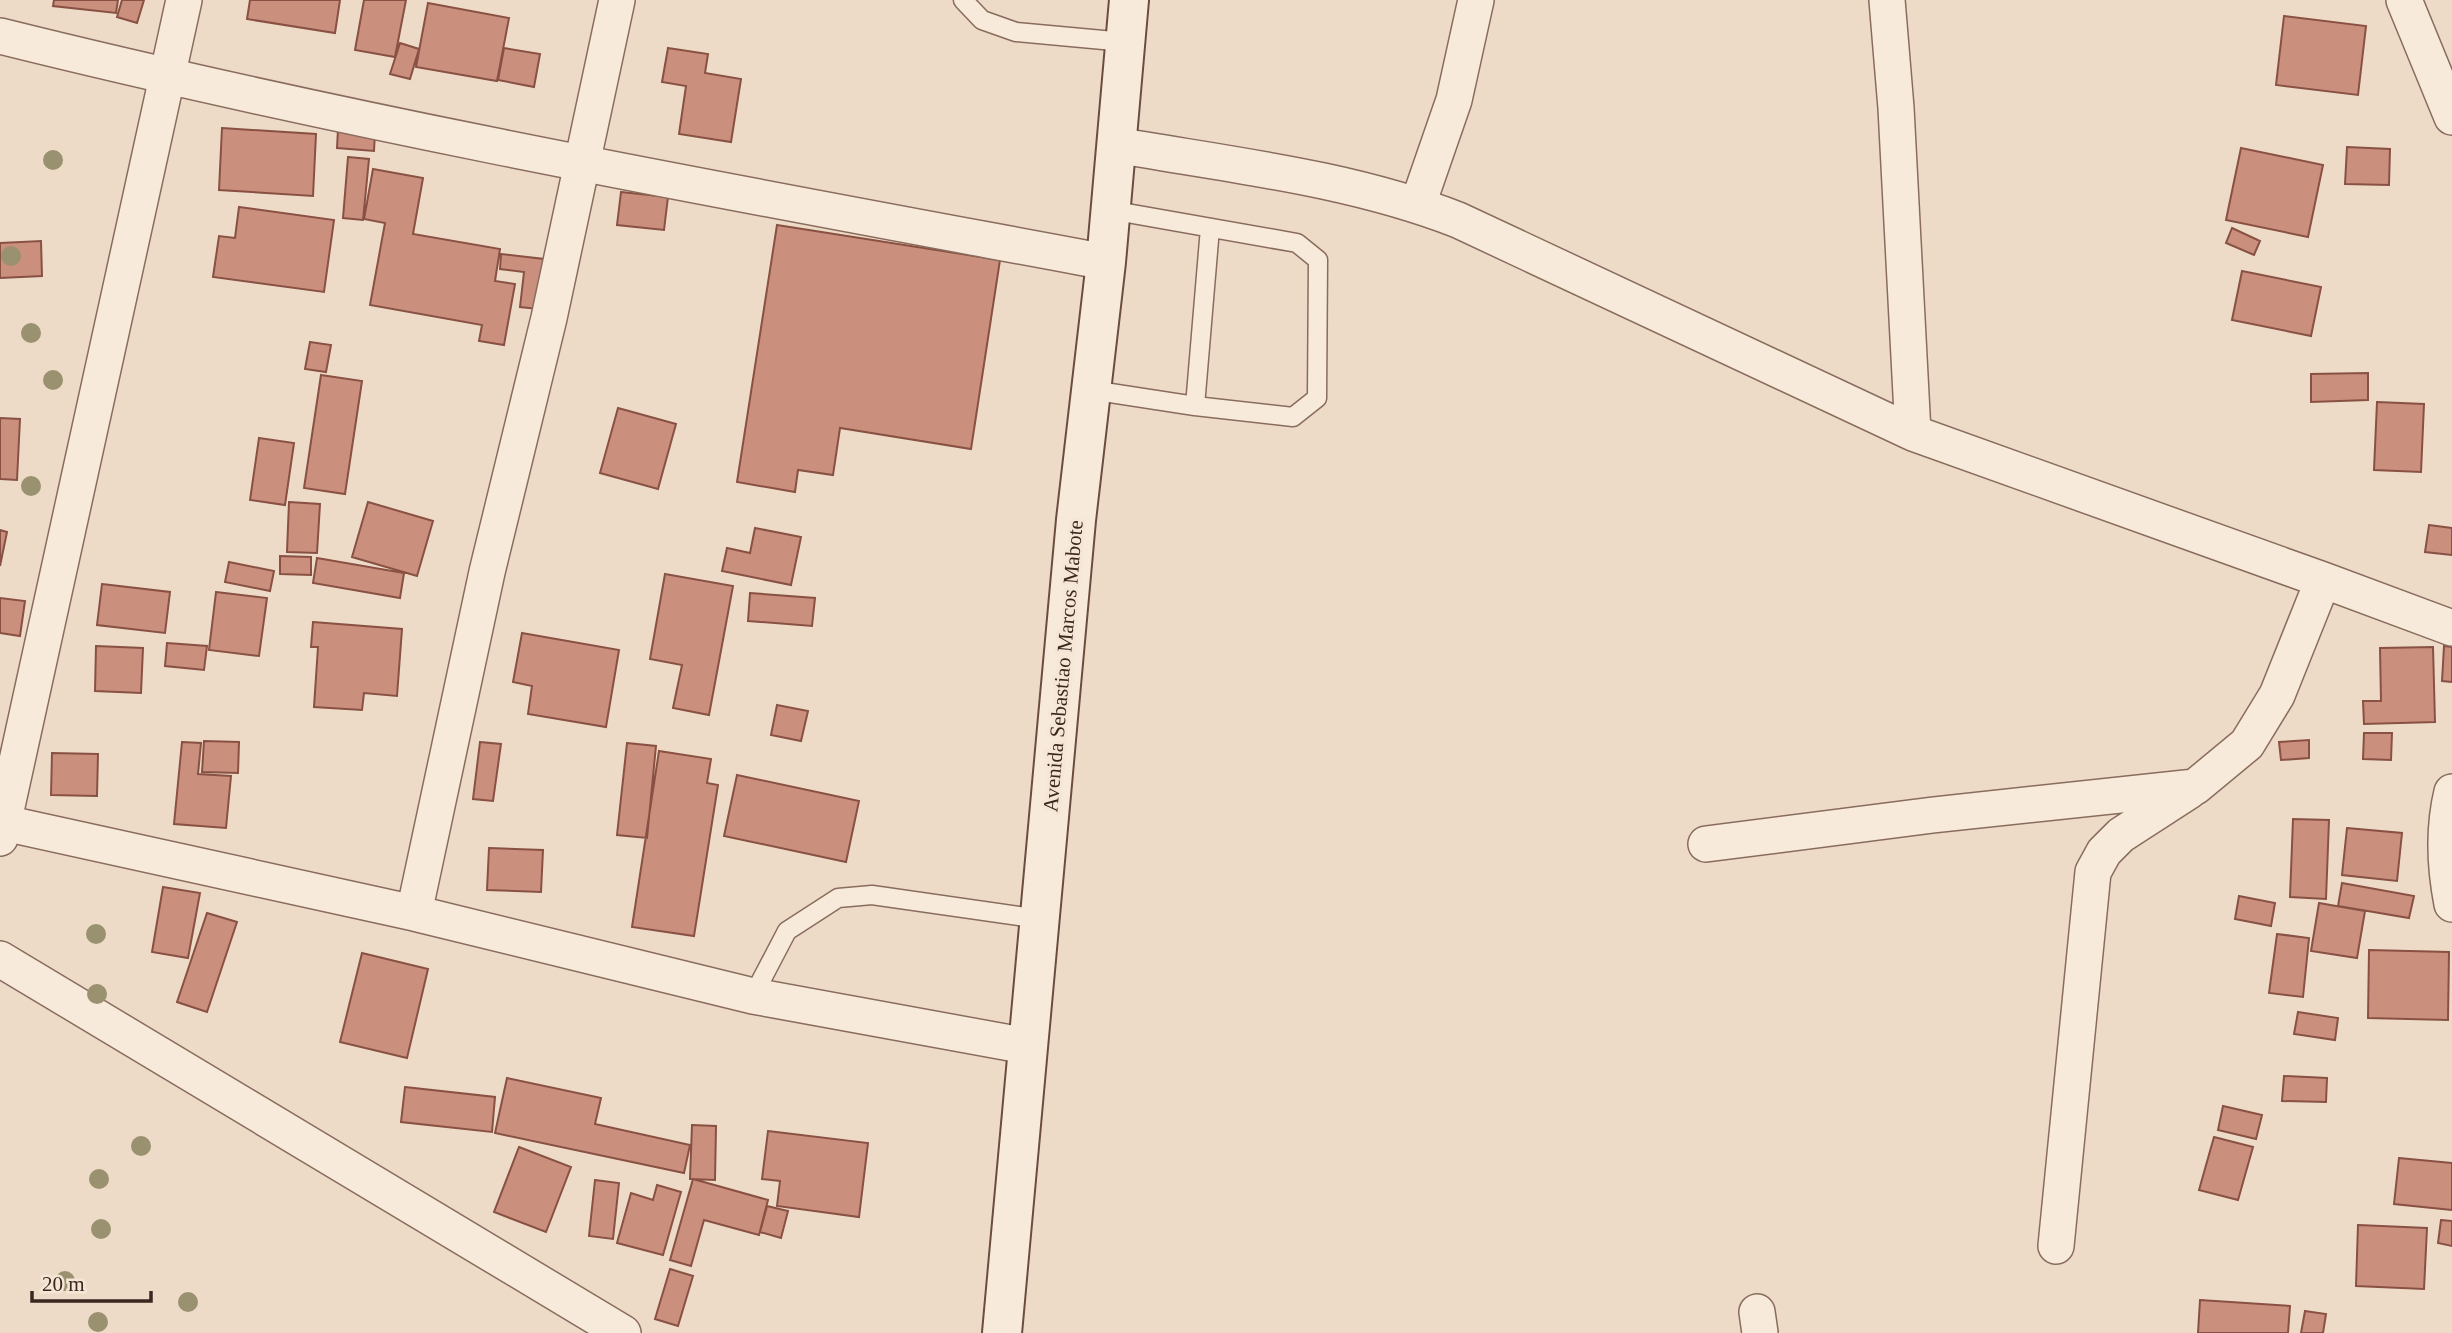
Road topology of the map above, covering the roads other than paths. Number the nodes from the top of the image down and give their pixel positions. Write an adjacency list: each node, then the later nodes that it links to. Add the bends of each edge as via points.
1 (184, 0): 10 (street)
2 (617, 0): 13 (street)
3 (963, 0): 9 (lane, via 982,20 1016,32)
4 (1129, 0): 9 (main road, Avenida Sebastiao Marcos Mabote)
5 (1476, 0): 14 (street, via 1454,100)
6 (1887, 0): 20 (street)
7 (2403, 0): 11 (street)
8 (0, 36): 10 (street)
9 (1125, 42): 12 (main road, Avenida Sebastiao Marcos Mabote)
10 (166, 77): 13 (street); 25 (street)
11 (2450, 109)
12 (1116, 145): 14 (street, via 1263,170); 15 (main road, Avenida Sebastiao Marcos Mabote)
13 (580, 165): 17 (street); 28 (street)
14 (1418, 204): 20 (street)
15 (1110, 210): 16 (lane); 17 (main road, Avenida Sebastiao Marcos Mabote)
16 (1210, 228): 19 (lane); 19 (lane, via 1297,243 1318,260 1317,398 1293,418)
17 (1106, 262): 18 (main road, Avenida Sebastiao Marcos Mabote)
18 (1091, 390): 19 (lane); 29 (main road, Avenida Sebastiao Marcos Mabote)
19 (1195, 406)
20 (1913, 433): 21 (street)
21 (2323, 580): 22 (street); 23 (street, via 2265,715 2246,744)
22 (2452, 628)
23 (2195, 788): 26 (street); 33 (street, via 2121,835 2093,872)
24 (2452, 792): 27 (street, via 2445,871)
25 (1, 828): 28 (street)
26 (1706, 844)
27 (2452, 904)
28 (414, 912): 31 (street)
29 (1040, 919): 31 (lane, via 872,895 838,898 787,931); 32 (main road, Avenida Sebastiao Marcos Mabote)
30 (0, 959): 34 (street)
31 (754, 996): 32 (street)
32 (1027, 1046): 35 (main road, Avenida Sebastiao Marcos Mabote)
33 (2056, 1246)
34 (623, 1333)
35 (1002, 1333)

